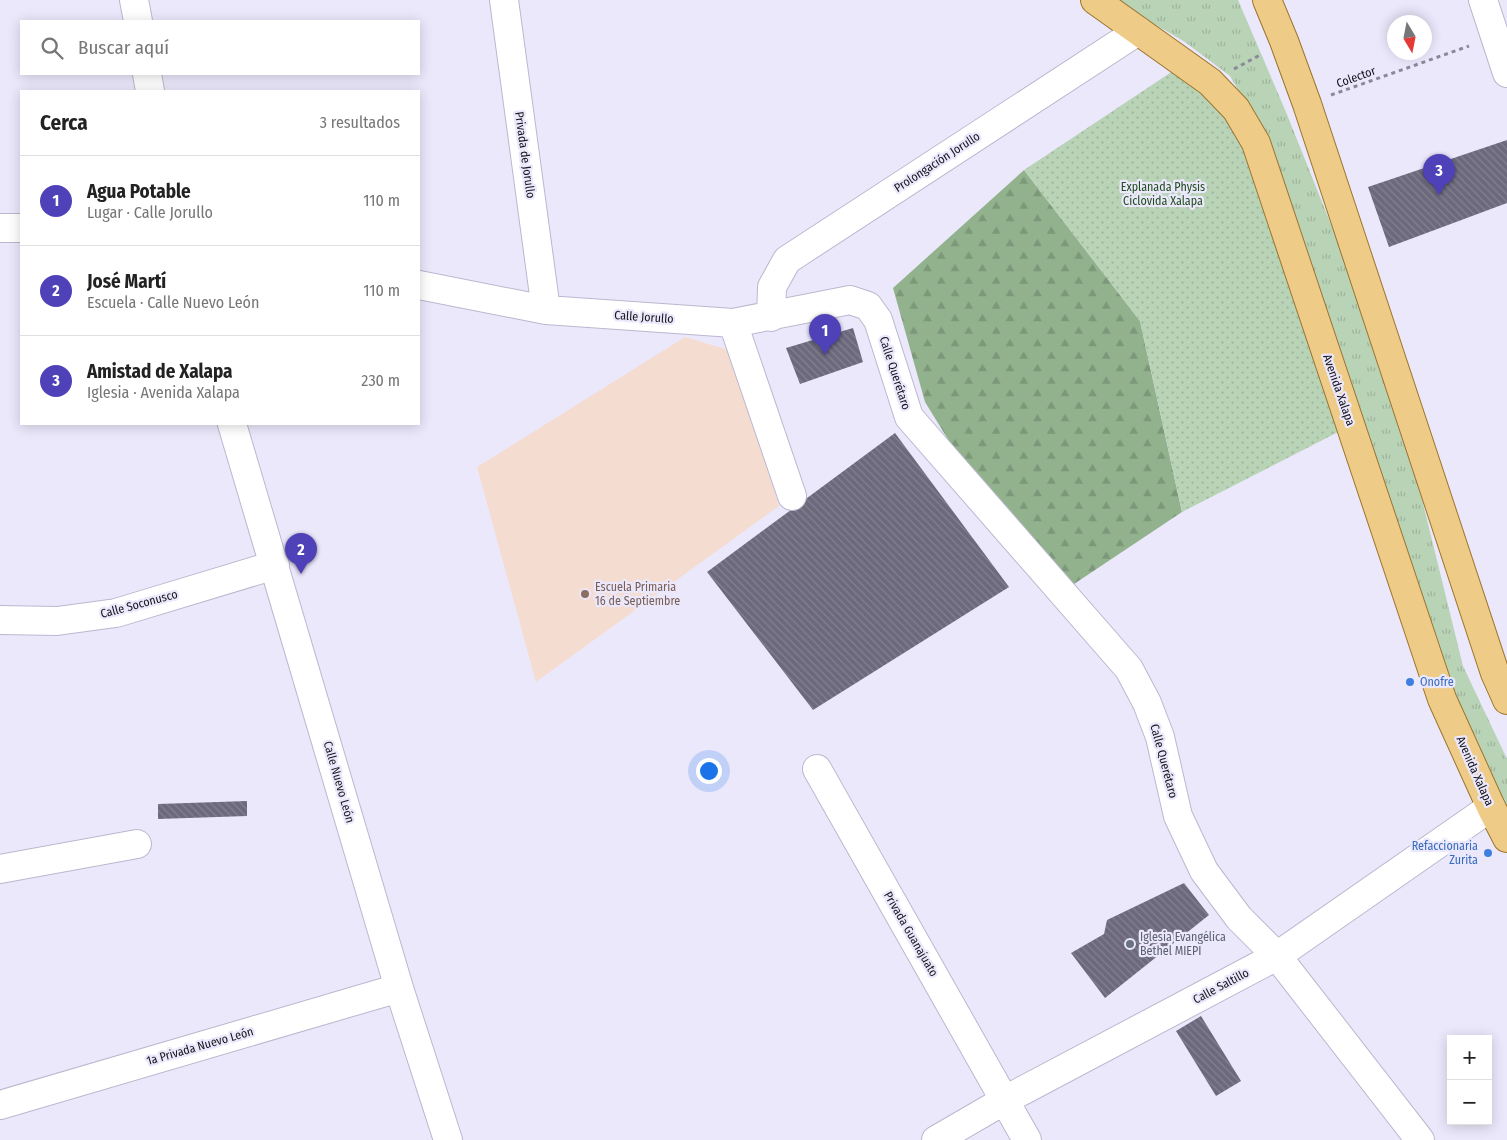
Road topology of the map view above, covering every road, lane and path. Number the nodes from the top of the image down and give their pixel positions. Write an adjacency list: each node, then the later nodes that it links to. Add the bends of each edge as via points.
1 (134, 0): 6 (street)
2 (504, 0): 19 (street, Privada de Jorullo)
3 (1094, 0): 7 (main road, Avenida Xalapa)
4 (1266, 0): 9 (main road)
5 (1483, 0): 8 (street)
6 (138, 20)
7 (1138, 31): 12 (main road, Avenida Xalapa); 20 (street, Prolongación Jorullo, via 788,260 772,286)
8 (1496, 37): 10 (street); 14 (path, Colector)
9 (1284, 41): 12 (path); 14 (main road)
10 (1507, 73)
11 (147, 75): 13 (street)
12 (1210, 82): 29 (main road, Avenida Xalapa, via 1236,109 1256,143 1442,698)
13 (150, 90)
14 (1307, 104): 26 (main road)
15 (0, 228): 16 (street)
16 (20, 228)
17 (420, 285): 19 (street, Calle Jorullo)
18 (868, 306): 20 (street, Calle Jorullo, via 850,300); 33 (street, Calle Querétaro, via 878,320 909,417 1129,670 1160,737 1178,816 1204,871 1239,918)
19 (546, 310): 21 (street, Calle Jorullo)
20 (771, 317): 21 (street, Calle Jorullo)
21 (733, 323): 23 (street)
22 (232, 425): 24 (street, Calle Nuevo León)
23 (792, 496)
24 (275, 565): 25 (street, Calle Soconusco, via 116,613 56,621); 34 (street, Calle Nuevo León)
25 (0, 620)
26 (1501, 670): 27 (main road)
27 (1507, 700)
28 (817, 769): 35 (street, Privada Guanajuato)
29 (1491, 806): 30 (main road, Avenida Xalapa); 33 (street, Calle Saltillo)
30 (1507, 838)
31 (137, 844): 32 (street)
32 (0, 868)
33 (1277, 956): 35 (street, Calle Saltillo); 40 (street, Calle Querétaro)
34 (399, 988): 36 (street, 1a Privada Nuevo León); 37 (street, Calle Nuevo León)
35 (1005, 1100): 38 (street, Calle Saltillo); 39 (street, Privada Guanajuato)
36 (0, 1105)
37 (448, 1140)
38 (936, 1140)
39 (1027, 1140)
40 (1420, 1140)

